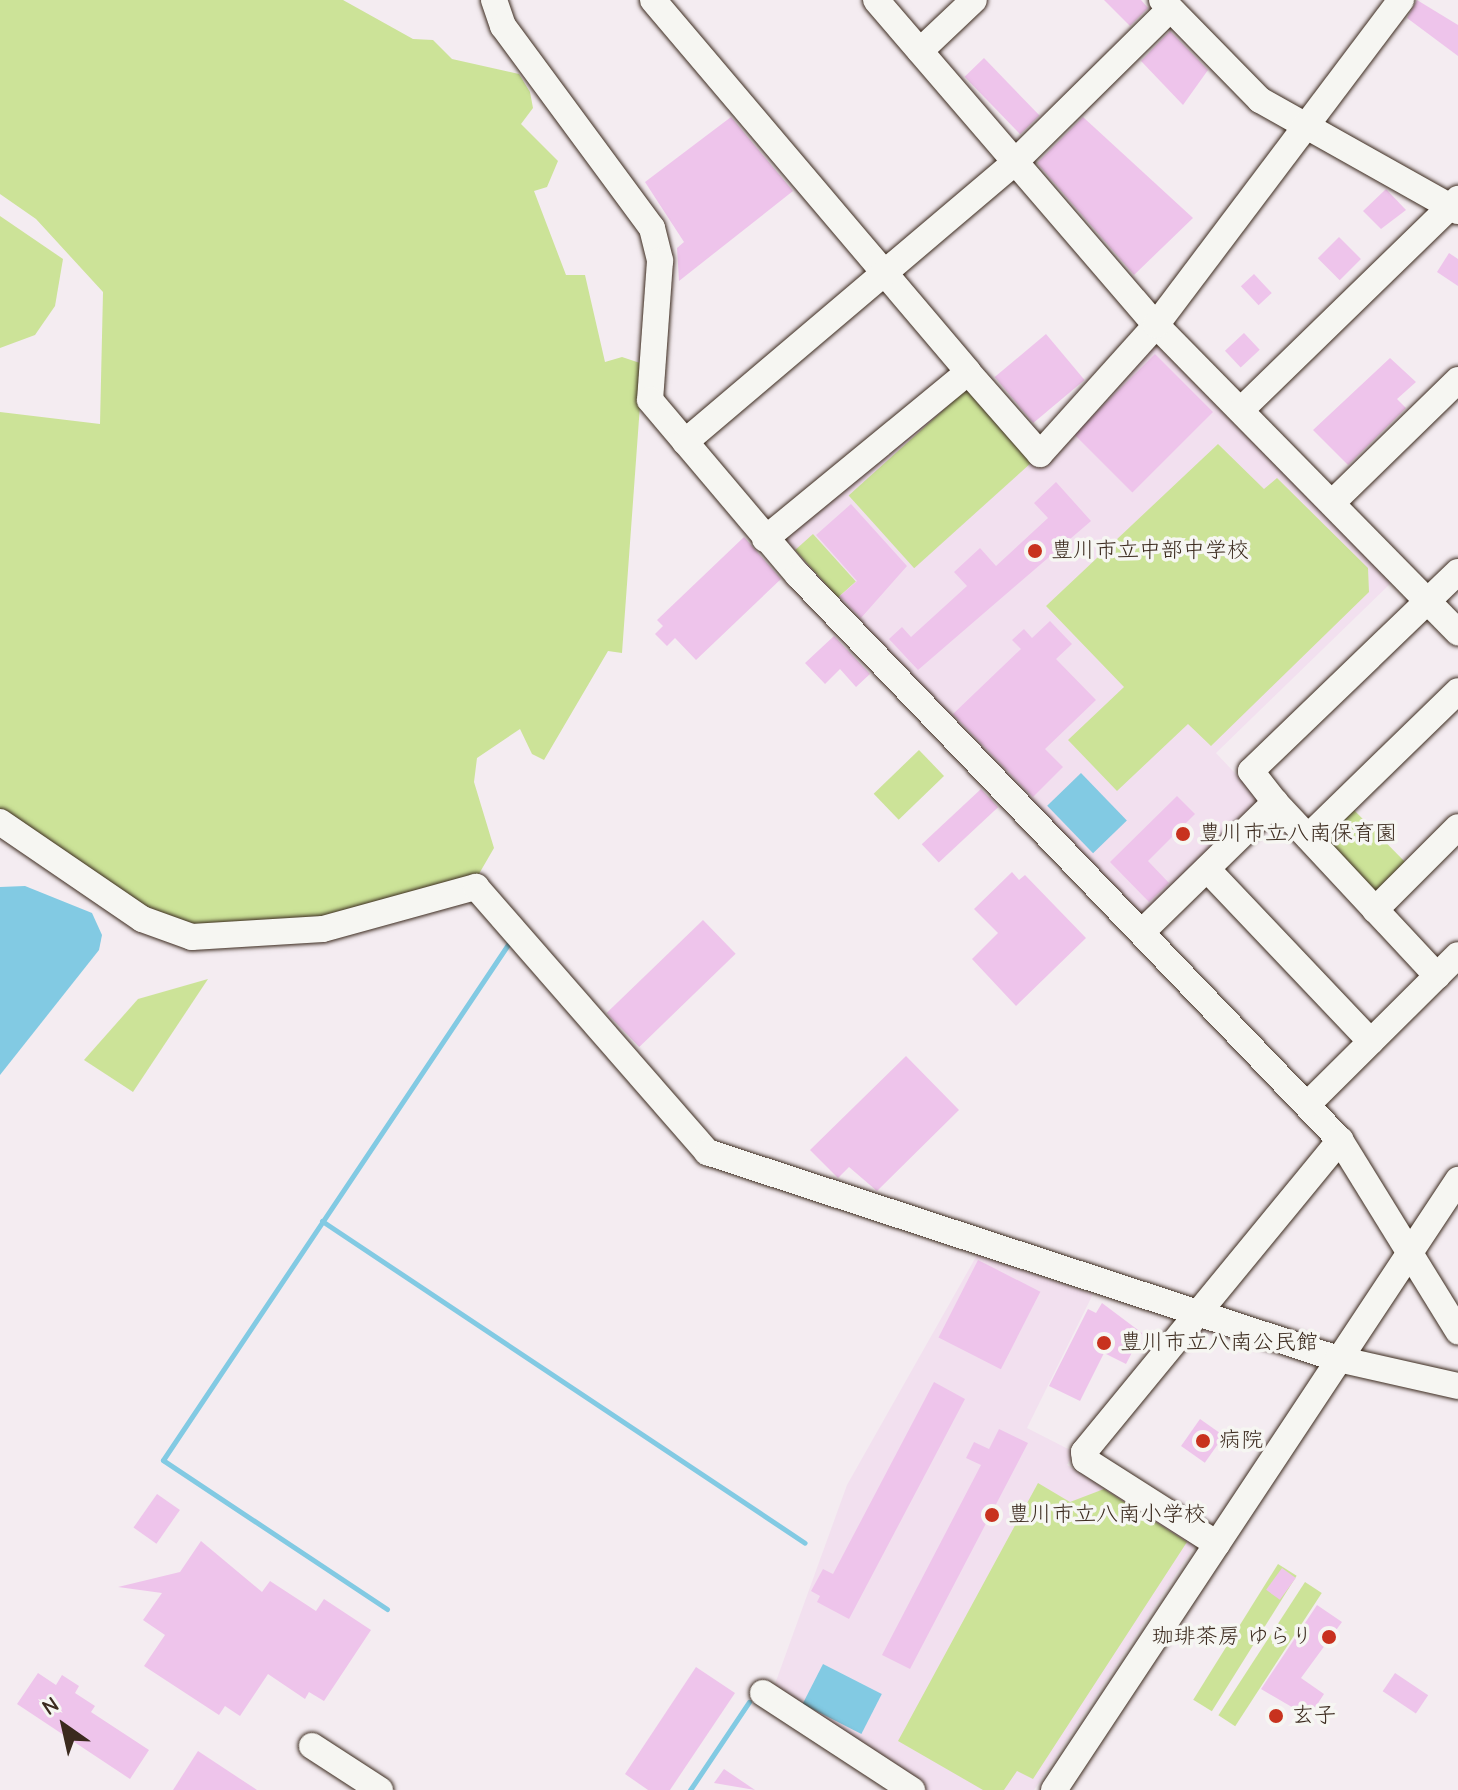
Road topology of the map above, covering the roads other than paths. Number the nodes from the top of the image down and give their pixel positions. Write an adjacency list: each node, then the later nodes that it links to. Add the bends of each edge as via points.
1 (494, 0): 16 (street, via 503,26 652,228 660,261 650,400)
2 (653, 0): 11 (street)
3 (876, 0): 7 (street)
4 (974, 0): 7 (street)
5 (1401, 0): 8 (street)
6 (1166, 4): 8 (street, via 1228,74); 9 (street)
7 (920, 51): 9 (street)
8 (1308, 133): 10 (street); 12 (street)
9 (1016, 161): 11 (street); 12 (street)
10 (1455, 205): 15 (street)
11 (884, 275): 13 (street); 16 (street)
12 (1156, 325): 13 (street, via 1040,454); 15 (street)
13 (968, 372): 18 (street)
14 (1458, 380): 17 (street)
15 (1241, 410): 17 (street)
16 (685, 442): 18 (street)
17 (1332, 503): 20 (street)
18 (765, 539): 29 (street)
19 (1458, 572): 20 (street)
20 (1428, 601): 21 (street); 23 (street, via 1251,771)
21 (1458, 632)
22 (1458, 691): 26 (street)
23 (1275, 802): 26 (street); 27 (street)
24 (0, 822): 37 (street, via 142,919 192,937 323,929 476,887 707,1152)
25 (1458, 827): 28 (street)
26 (1308, 837): 28 (street)
27 (1207, 869): 29 (street); 32 (street)
28 (1375, 910): 31 (street)
29 (1143, 931): 33 (street)
30 (1458, 955): 31 (street)
31 (1437, 976): 32 (street)
32 (1371, 1042): 33 (street)
33 (1308, 1104): 34 (street)
34 (1340, 1140): 36 (street); 37 (street)
35 (1458, 1180): 36 (street)
36 (1409, 1252): 38 (street); 39 (street)
37 (1194, 1310): 39 (street); 41 (street, via 1084,1452 1085,1460)
38 (1458, 1331)
39 (1338, 1359): 40 (street); 41 (street)
40 (1458, 1386)
41 (1217, 1544): 46 (street)
42 (763, 1693): 45 (street)
43 (312, 1746): 44 (street)
44 (380, 1790)
45 (912, 1790)
46 (1054, 1790)

